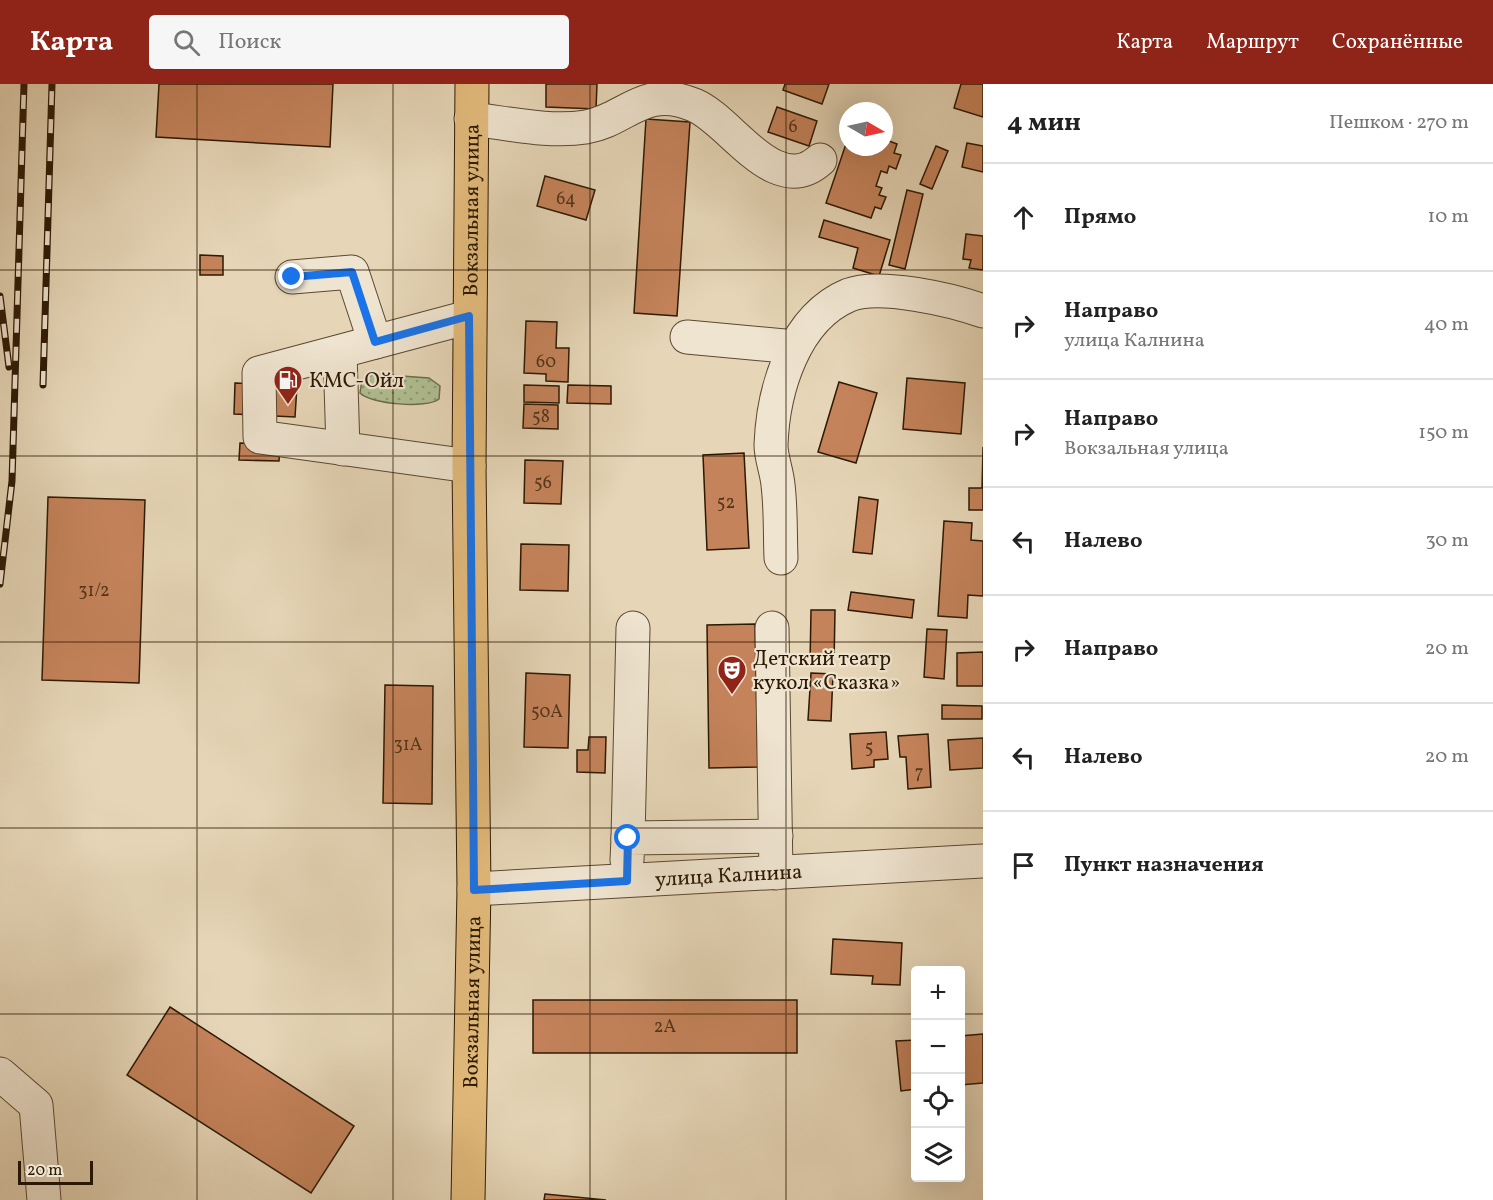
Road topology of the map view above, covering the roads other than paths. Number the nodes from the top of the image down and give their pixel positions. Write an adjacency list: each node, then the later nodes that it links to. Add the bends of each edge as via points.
1 (472, 84): 2 (main road, Вокзальная улица)
2 (471, 119): 3 (street, via 586,127 634,104 676,100 696,106 765,162 792,171 810,169); 6 (main road, Вокзальная улица)
3 (820, 160)
4 (292, 277): 8 (street, via 352,272)
5 (983, 311): 9 (street, via 955,301 871,291 850,295 829,307)
6 (469, 316): 8 (street); 12 (main road, Вокзальная улица)
7 (687, 337): 9 (street)
8 (375, 342): 10 (street)
9 (795, 347): 13 (street, via 775,412 771,447 778,485)
10 (340, 351): 11 (street); 11 (street, via 260,373 260,437)
11 (343, 449): 12 (street)
12 (469, 466): 21 (main road, Вокзальная улица)
13 (781, 558)
14 (633, 628): 17 (street)
15 (772, 628): 16 (street)
16 (776, 836): 17 (street); 19 (street)
17 (628, 838): 20 (street)
18 (983, 861): 19 (street, улица Калнина)
19 (776, 873): 20 (street, улица Калнина)
20 (627, 881): 21 (street, улица Калнина)
21 (474, 890): 24 (main road, Вокзальная улица)
22 (0, 1074): 23 (street, via 36,1105)
23 (44, 1200)
24 (468, 1200)

